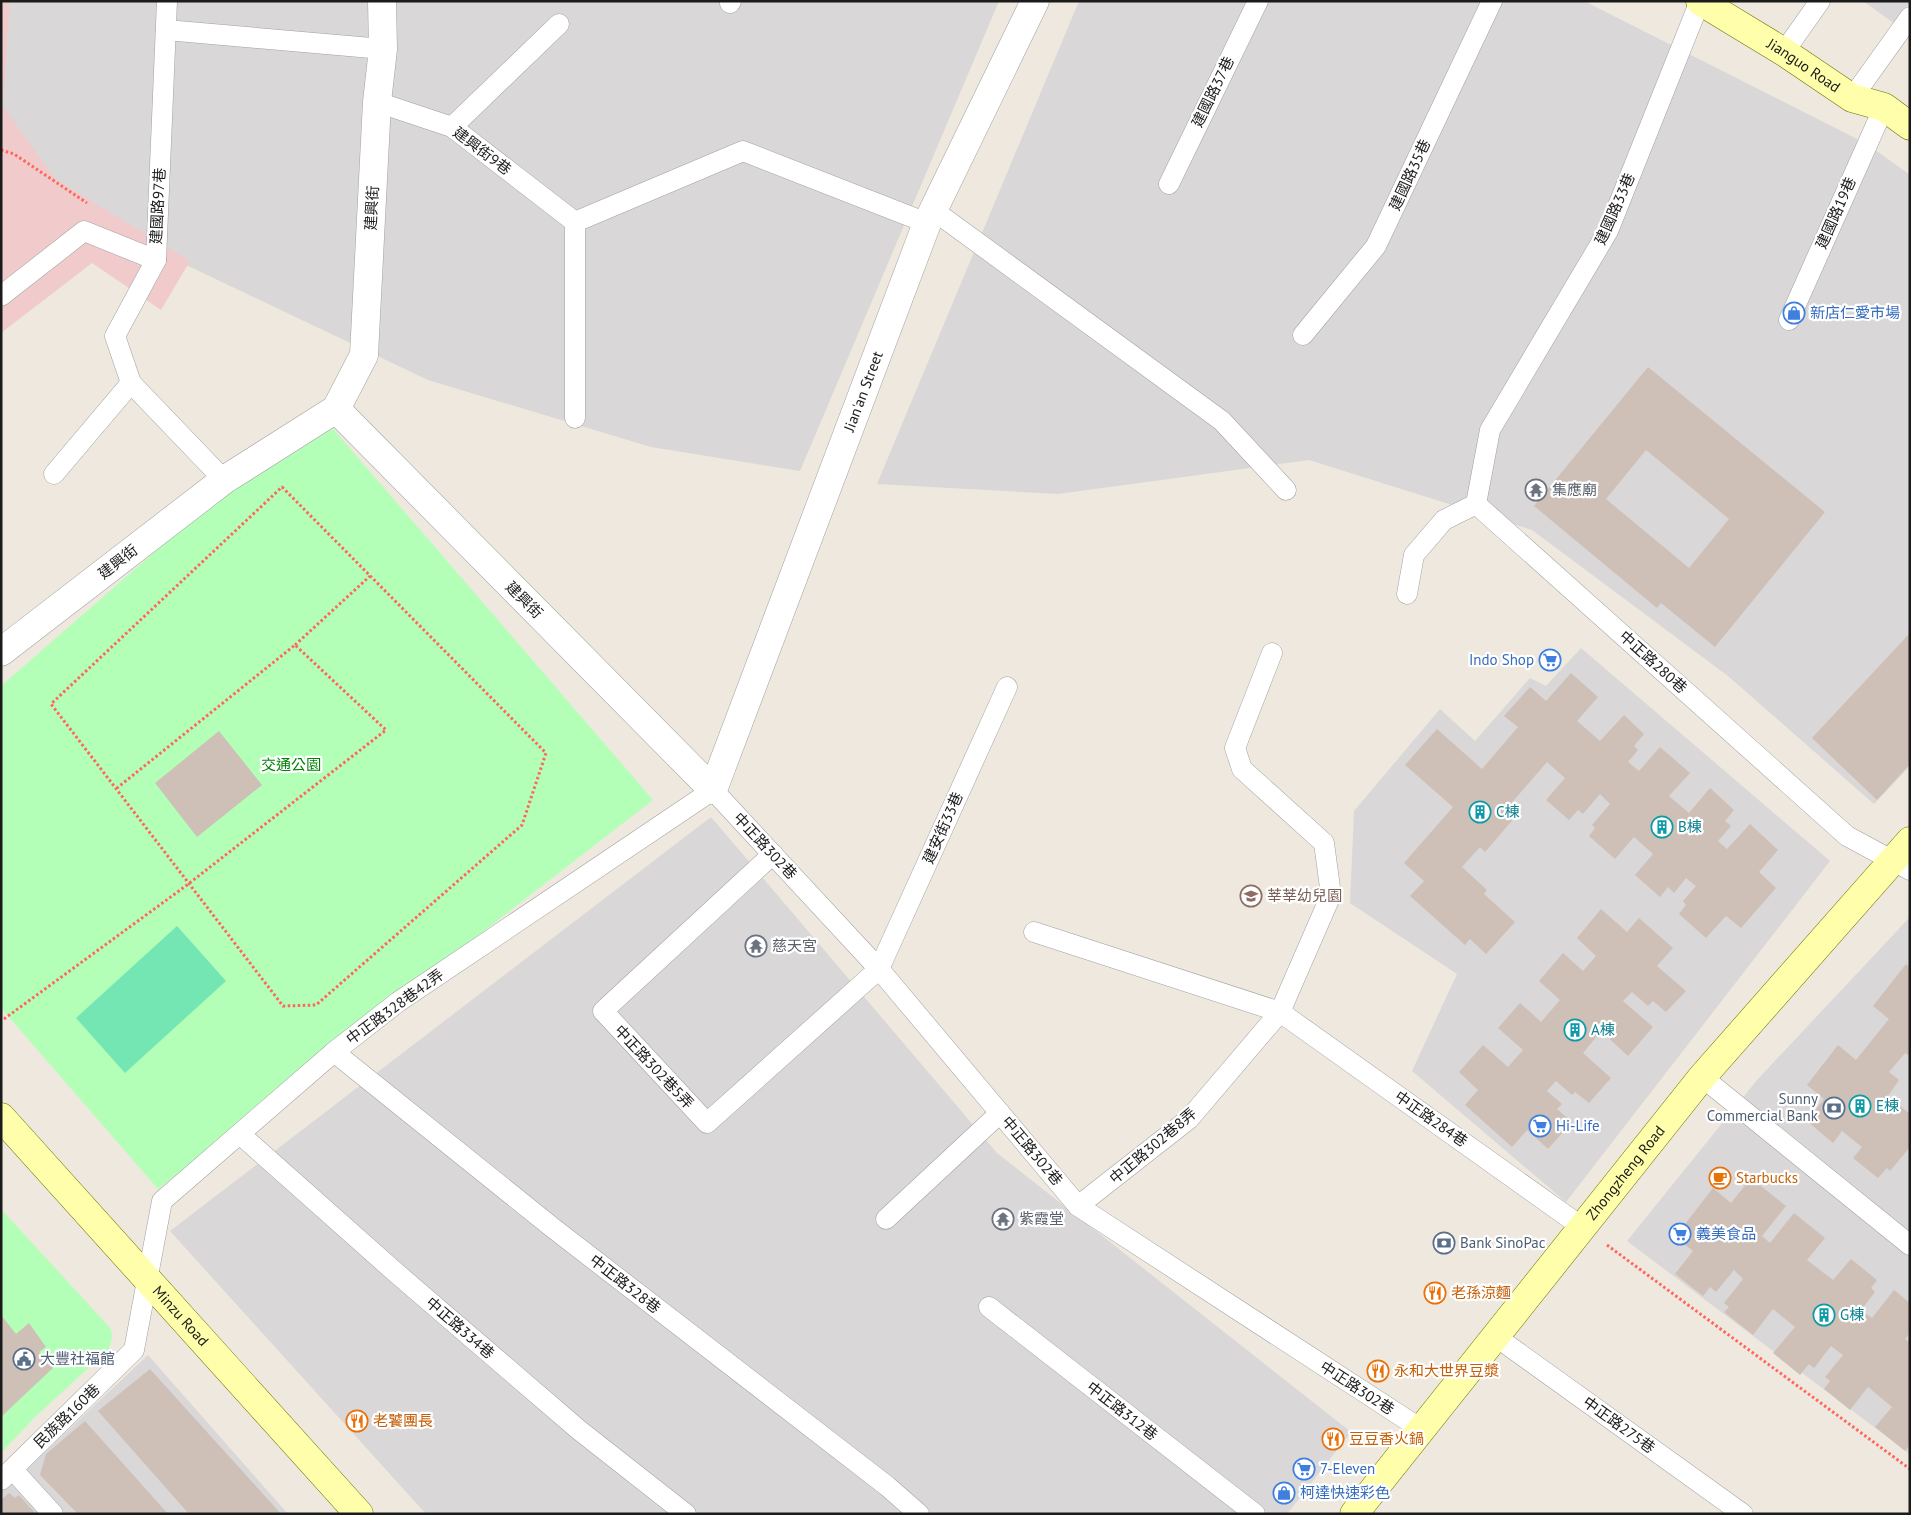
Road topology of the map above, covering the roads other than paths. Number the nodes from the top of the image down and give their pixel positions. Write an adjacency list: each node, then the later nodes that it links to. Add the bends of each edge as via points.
1 (168, 1): 10 (lane, 建國路97巷)
2 (382, 1): 11 (street, 建興街)
3 (1035, 1): 19 (street, Jian'an Street)
4 (1258, 1): 18 (lane, 建國路37巷)
5 (1492, 1): 24 (lane, 建國路35巷, via 1376,246)
6 (1700, 1): 12 (street, Jianguo Road); 31 (lane, 建國路33巷, via 1608,231 1490,430)
7 (1820, 1): 12 (lane)
8 (1910, 18): 13 (lane)
9 (559, 24): 17 (lane)
10 (166, 30): 11 (lane); 21 (lane, 建國路97巷)
11 (382, 49): 14 (street, 建興街)
12 (1784, 52): 13 (street, Jianguo Road)
13 (1852, 98): 15 (street, Jianguo Road)
14 (377, 102): 17 (lane, 建興街9巷); 26 (street, 建興街, via 364,355)
15 (1884, 107): 16 (street, Jianguo Road); 23 (lane, 建國路19巷)
16 (1910, 126)
17 (452, 127): 20 (lane, 建興街9巷)
18 (1169, 184)
19 (930, 216): 20 (lane, via 743,151); 30 (lane, via 1222,421); 36 (street, Jian'an Street)
20 (575, 222): 27 (lane)
21 (156, 260): 22 (lane, 建國路97巷, via 84,232); 25 (lane, via 115,336)
22 (1, 296)
23 (1789, 320)
24 (1303, 334)
25 (131, 383): 28 (lane); 29 (lane)
26 (336, 409): 29 (street, 建興街); 36 (street, 建興街)
27 (575, 418)
28 (54, 474)
29 (224, 480): 33 (street, 建興街)
30 (1286, 490)
31 (1476, 504): 32 (lane, via 1444,520 1414,555); 38 (lane, 中正路280巷, via 1847,836)
32 (1407, 594)
33 (1, 652)
34 (1272, 653): 41 (lane, 中正路302巷8弄, via 1235,748 1242,769 1324,843 1331,895)
35 (1007, 687): 40 (lane, 建安街33巷)
36 (712, 790): 37 (lane, 中正路302巷); 42 (lane, 中正路328巷42弄, via 398,1002)
37 (773, 854): 40 (lane, 中正路302巷); 40 (lane, 中正路302巷5弄, via 602,1011 707,1123)
38 (1904, 857): 43 (street, Zhongzheng Road)
39 (1034, 932): 41 (lane, 中正路284巷)
40 (879, 969): 44 (lane, 中正路302巷)
41 (1280, 1012): 47 (lane, 中正路302巷8弄, via 1189,1119); 49 (lane, 中正路284巷)
42 (334, 1052): 46 (lane, 中正路328巷42弄); 59 (lane, 中正路328巷, via 545,1222)
43 (1702, 1077): 49 (street, Zhongzheng Road); 50 (lane)
44 (1000, 1113): 47 (lane, 中正路302巷); 48 (lane)
45 (1, 1118): 51 (street, Minzu Road)
46 (241, 1135): 51 (lane, 中正路328巷42弄, via 162,1201); 58 (lane, 中正路334巷, via 579,1430)
47 (1078, 1206): 54 (lane, 中正路302巷)
48 (886, 1219)
49 (1582, 1227): 53 (street, Zhongzheng Road)
50 (1910, 1245)
51 (147, 1280): 55 (lane, 民族路160巷, via 134,1350); 57 (street, Minzu Road)
52 (989, 1307): 60 (lane, 中正路312巷)
53 (1495, 1336): 54 (street, Zhongzheng Road); 62 (lane, 中正路275巷)
54 (1421, 1429): 61 (street, Zhongzheng Road)
55 (7, 1475): 56 (lane, 民族路160巷)
56 (53, 1514)
57 (359, 1514)
58 (686, 1514)
59 (919, 1514)
60 (1255, 1514)
61 (1354, 1514)
62 (1743, 1514)

